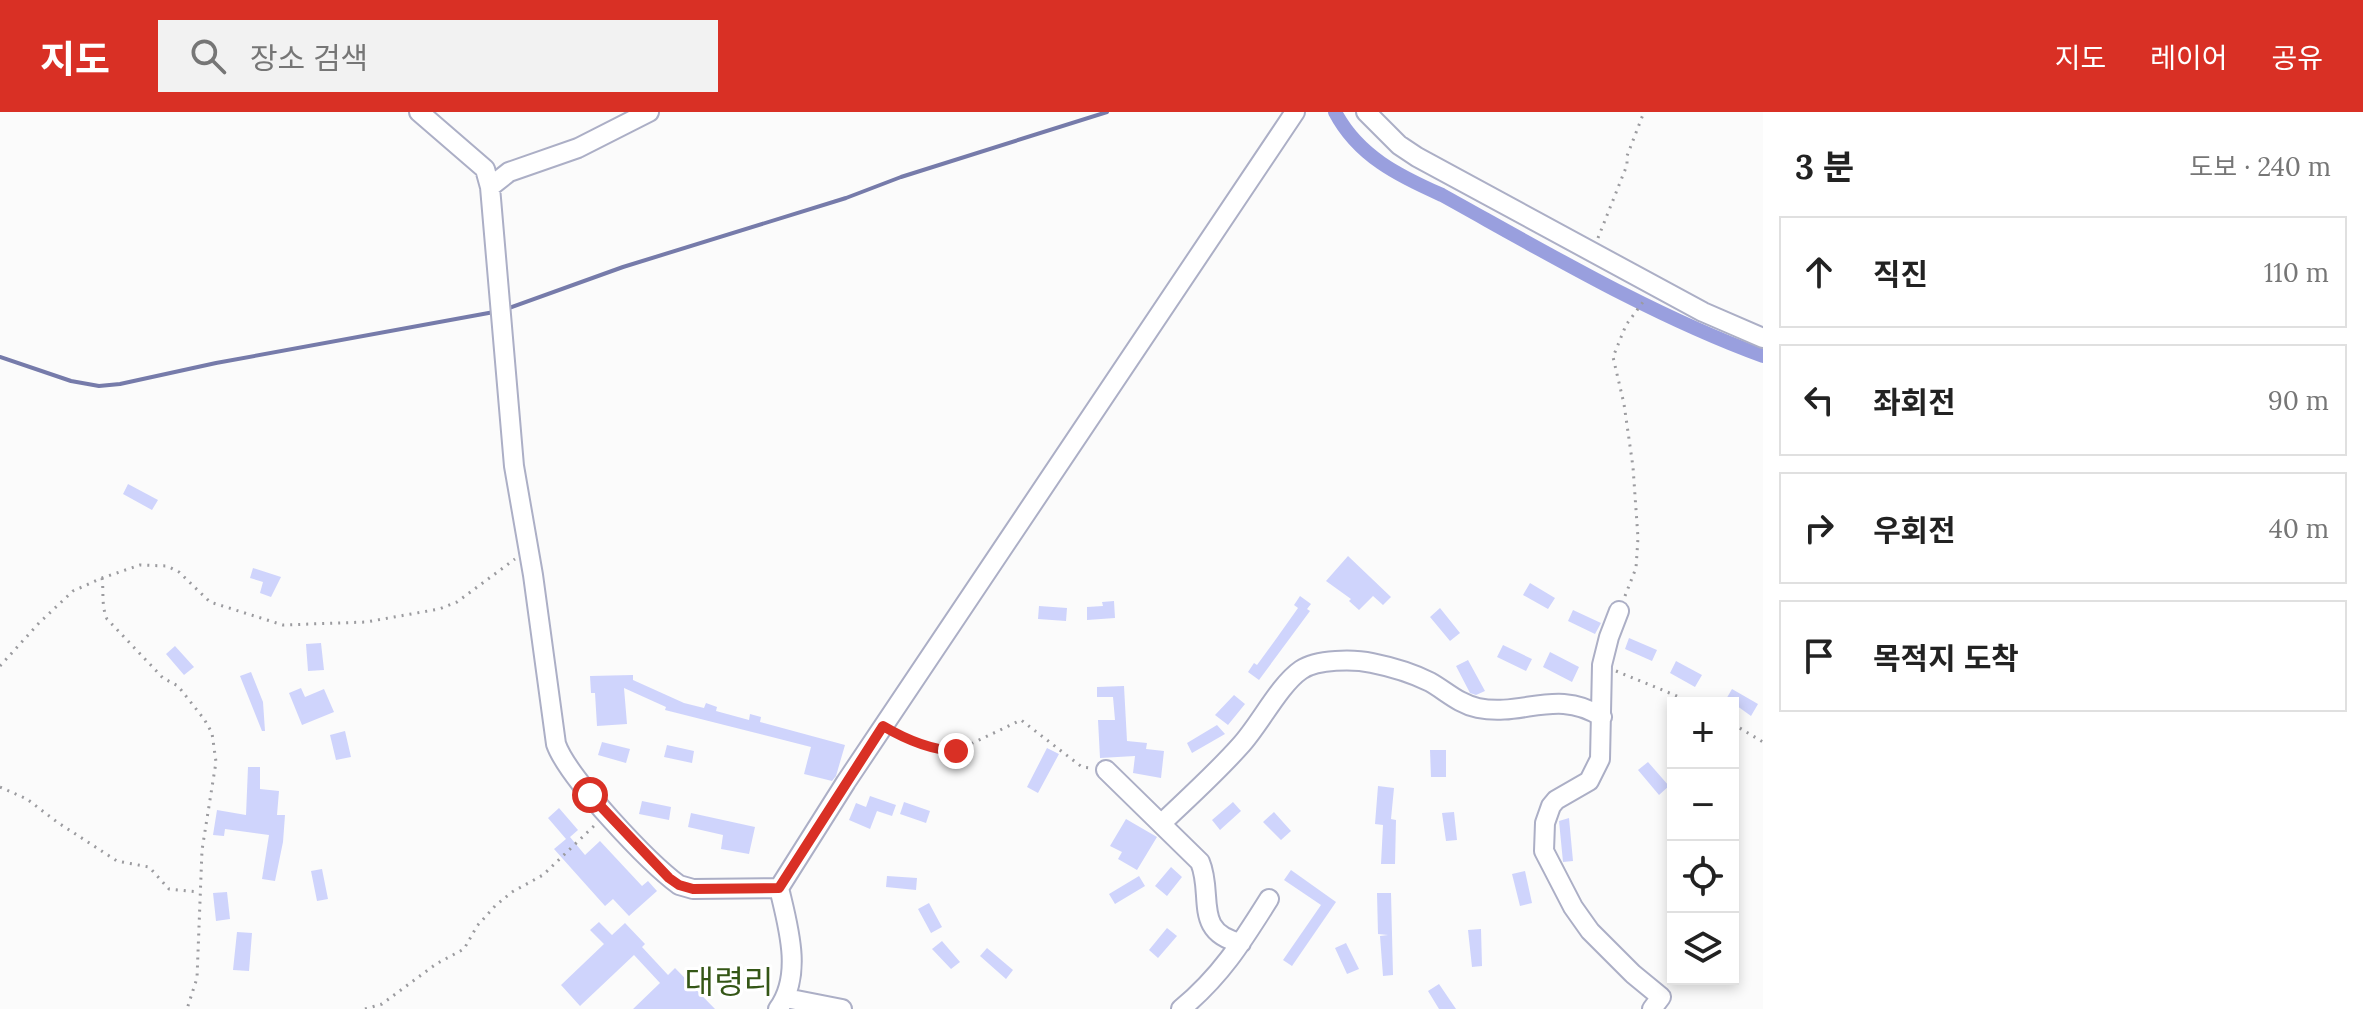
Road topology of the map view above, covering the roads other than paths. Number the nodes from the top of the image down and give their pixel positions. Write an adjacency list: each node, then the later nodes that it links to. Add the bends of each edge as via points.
1 (419, 112): 5 (street, via 485,169)
2 (649, 112): 5 (street, via 578,148 509,172)
3 (1295, 112): 11 (street)
4 (1366, 112): 6 (street, via 1417,157 1703,312)
5 (490, 187): 11 (street, via 514,466 561,758 679,885)
6 (1763, 338)
7 (1619, 611): 8 (street, via 1602,665)
8 (1602, 717): 10 (street, via 1560,703 1478,708 1400,670 1344,660 1322,664 1302,669 1242,745); 17 (street, via 1597,770 1551,806 1544,851 1590,931 1661,997)
9 (1106, 770): 10 (street)
10 (1162, 823): 13 (street, via 1200,862 1207,917 1214,928)
11 (779, 888): 14 (street, via 791,948 790,980)
12 (1269, 899): 13 (street)
13 (1241, 943): 16 (street, via 1225,967)
14 (782, 1003): 15 (street)
15 (842, 1009)
16 (1181, 1009)
17 (1652, 1009)

